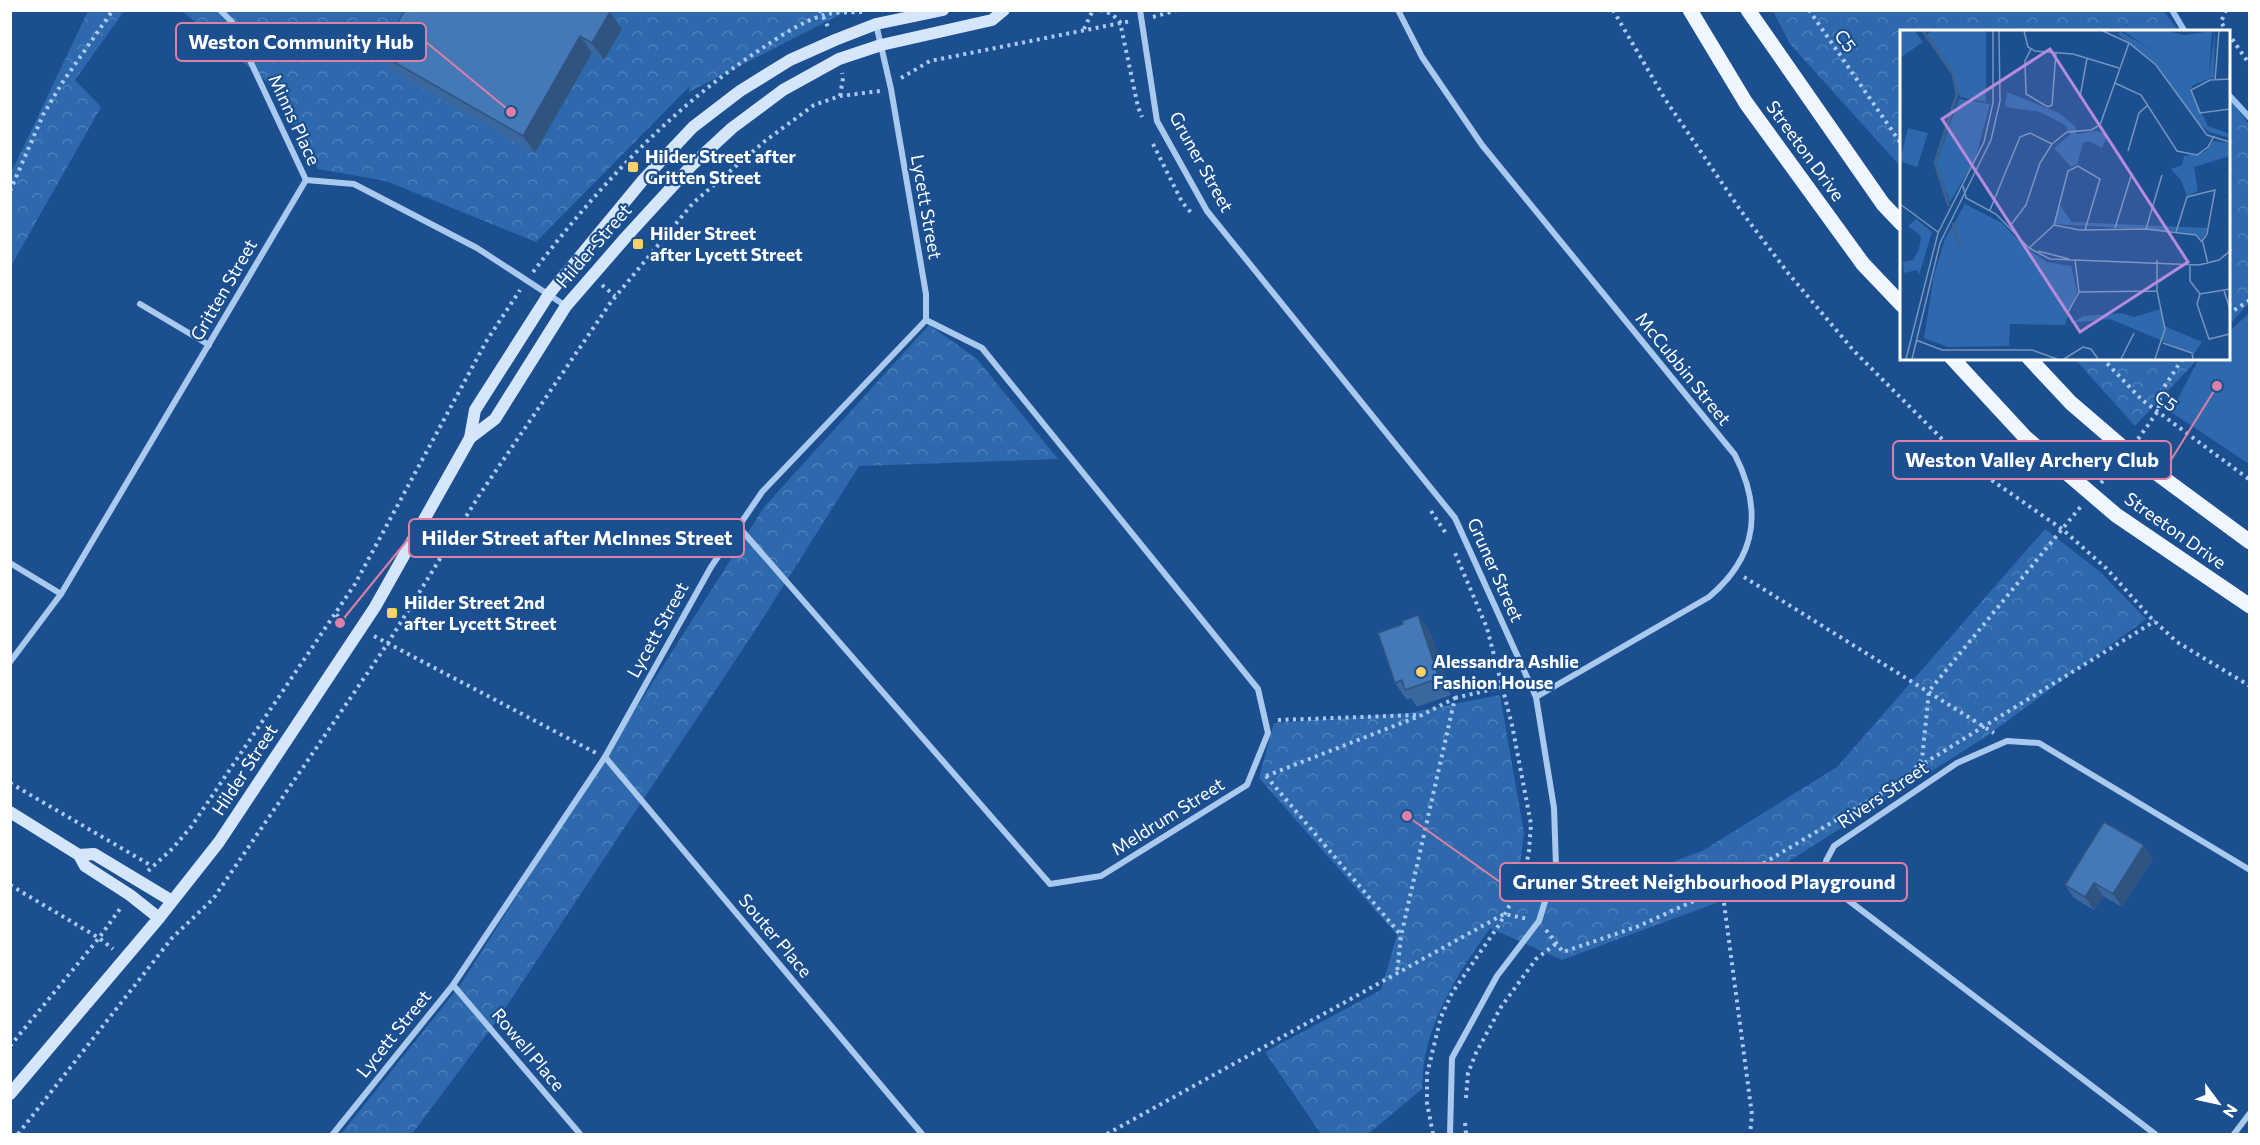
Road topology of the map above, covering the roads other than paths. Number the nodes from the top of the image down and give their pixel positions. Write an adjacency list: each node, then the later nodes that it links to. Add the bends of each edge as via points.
1 (220, 10): 10 (street, Minns Place, via 232,22)
2 (943, 10): 8 (street, Hilder Street)
3 (1004, 10): 9 (street, Hilder Street, via 992,20)
4 (1140, 10): 27 (street, Gruner Street, via 1157,121 1207,211 1455,518)
5 (1398, 10): 27 (street, McCubbin Street, via 1422,57 1482,145 1735,455 1746,477 1752,510 1750,534 1735,572 1709,597)
6 (1690, 10): 13 (main road, Streeton Drive, via 1746,103 1863,264)
7 (1748, 10): 11 (main road, Streeton Drive, via 1883,204)
8 (876, 24): 9 (street, Lycett Street); 12 (street, Hilder Street, via 790,60 693,127 643,180)
9 (881, 45): 15 (street, Hilder Street, via 839,59 783,90 732,128 684,173); 16 (street, Lycett Street, via 926,294)
10 (306, 180): 12 (street, via 354,184 477,248); 17 (street, Gritten Street)
11 (1900, 222)
12 (549, 294): 15 (street); 20 (street, Hilder Street, via 475,410)
13 (1900, 303)
14 (140, 304): 17 (street)
15 (566, 306): 20 (street, Hilder Street, via 495,419)
16 (926, 320): 21 (street, Lycett Street, via 762,492); 21 (street, Meldrum Street, via 982,348 1258,689 1268,733 1247,785 1101,876 1050,884)
17 (209, 345): 24 (street, Gritten Street)
18 (1954, 360): 25 (main road, Streeton Drive, via 2026,438 2116,515)
19 (2031, 360): 22 (main road, Streeton Drive, via 2128,452)
20 (470, 438): 32 (street, Hilder Street, via 378,602 219,842)
21 (738, 526): 28 (street, Lycett Street)
22 (2250, 542)
23 (10, 563): 24 (street)
24 (61, 594): 26 (street, Gritten Street)
25 (2250, 606)
26 (10, 662)
27 (1536, 697): 40 (street, Gruner Street, via 1554,808 1556,866 1539,921 1497,976 1452,1058)
28 (605, 757): 34 (street, Lycett Street); 39 (street, Souter Place)
29 (10, 812): 30 (street)
30 (78, 855): 32 (street, via 94,854); 33 (street, via 85,866)
31 (2250, 870): 41 (street, Rivers Street, via 2039,743 2007,741 1957,764 1834,846 1826,861 1831,887)
32 (172, 901): 33 (street, Hilder Street)
33 (159, 918): 35 (street, Hilder Street)
34 (453, 984): 37 (street, Lycett Street); 38 (street, Rowell Place)
35 (10, 1094)
36 (2250, 1113): 42 (street)
37 (333, 1134)
38 (580, 1134)
39 (922, 1134)
40 (1450, 1134)
41 (2155, 1134)
42 (2234, 1134)

